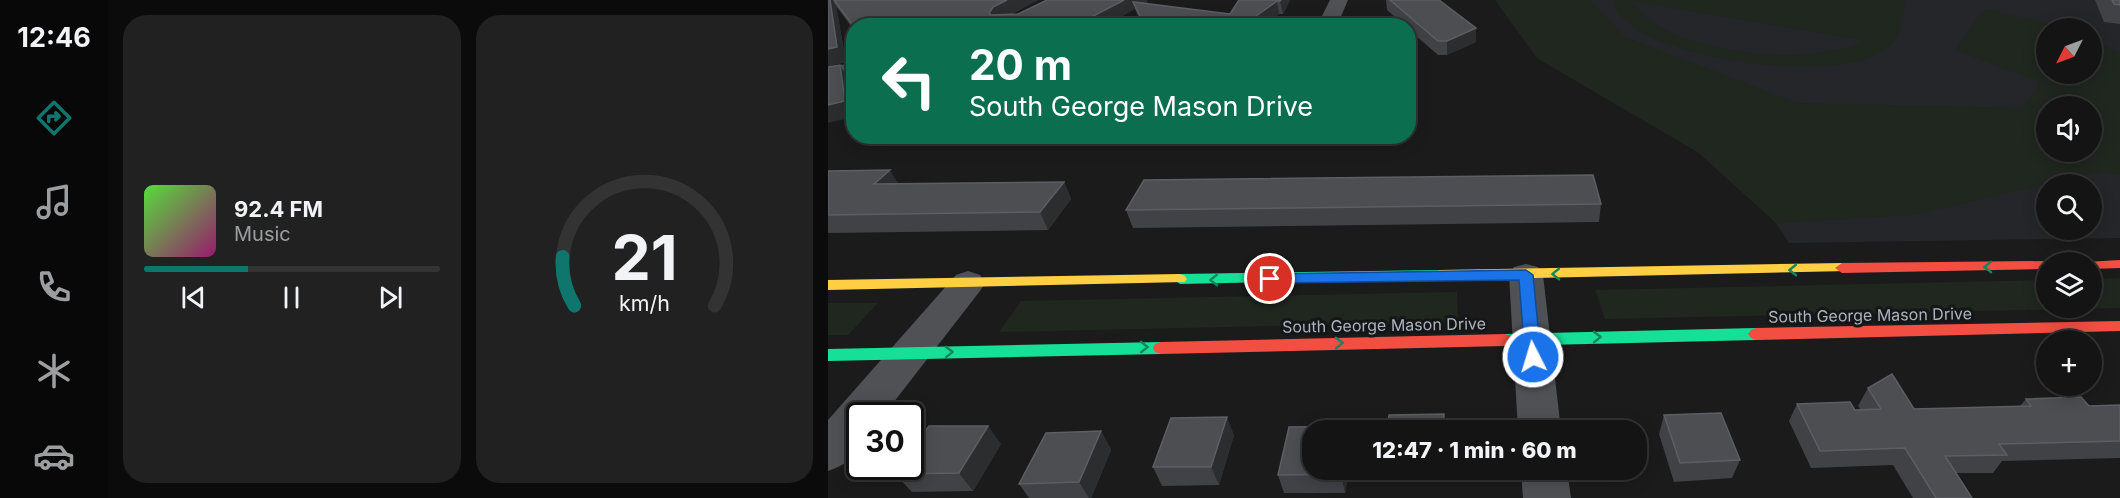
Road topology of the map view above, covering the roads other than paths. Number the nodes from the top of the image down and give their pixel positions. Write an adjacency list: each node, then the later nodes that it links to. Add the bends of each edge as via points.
1 (1339, 0): 2 (street)
2 (1331, 18)
3 (846, 71): 4 (street)
4 (828, 75)
5 (2120, 264): 6 (main road)
6 (2102, 265)
7 (2036, 266): 8 (main road, one-way to 8)
8 (1526, 275): 9 (main road, one-way to 9); 12 (street)
9 (968, 283): 10 (main road); 13 (street)
10 (828, 285)
11 (2120, 326): 12 (main road, South George Mason Drive, one-way to 11)
12 (1531, 339): 13 (main road, South George Mason Drive, one-way to 12); 15 (street)
13 (910, 353): 14 (main road, South George Mason Drive); 16 (street)
14 (828, 355)
15 (1539, 420)
16 (828, 452)
17 (1545, 480): 18 (street)
18 (1547, 498)

